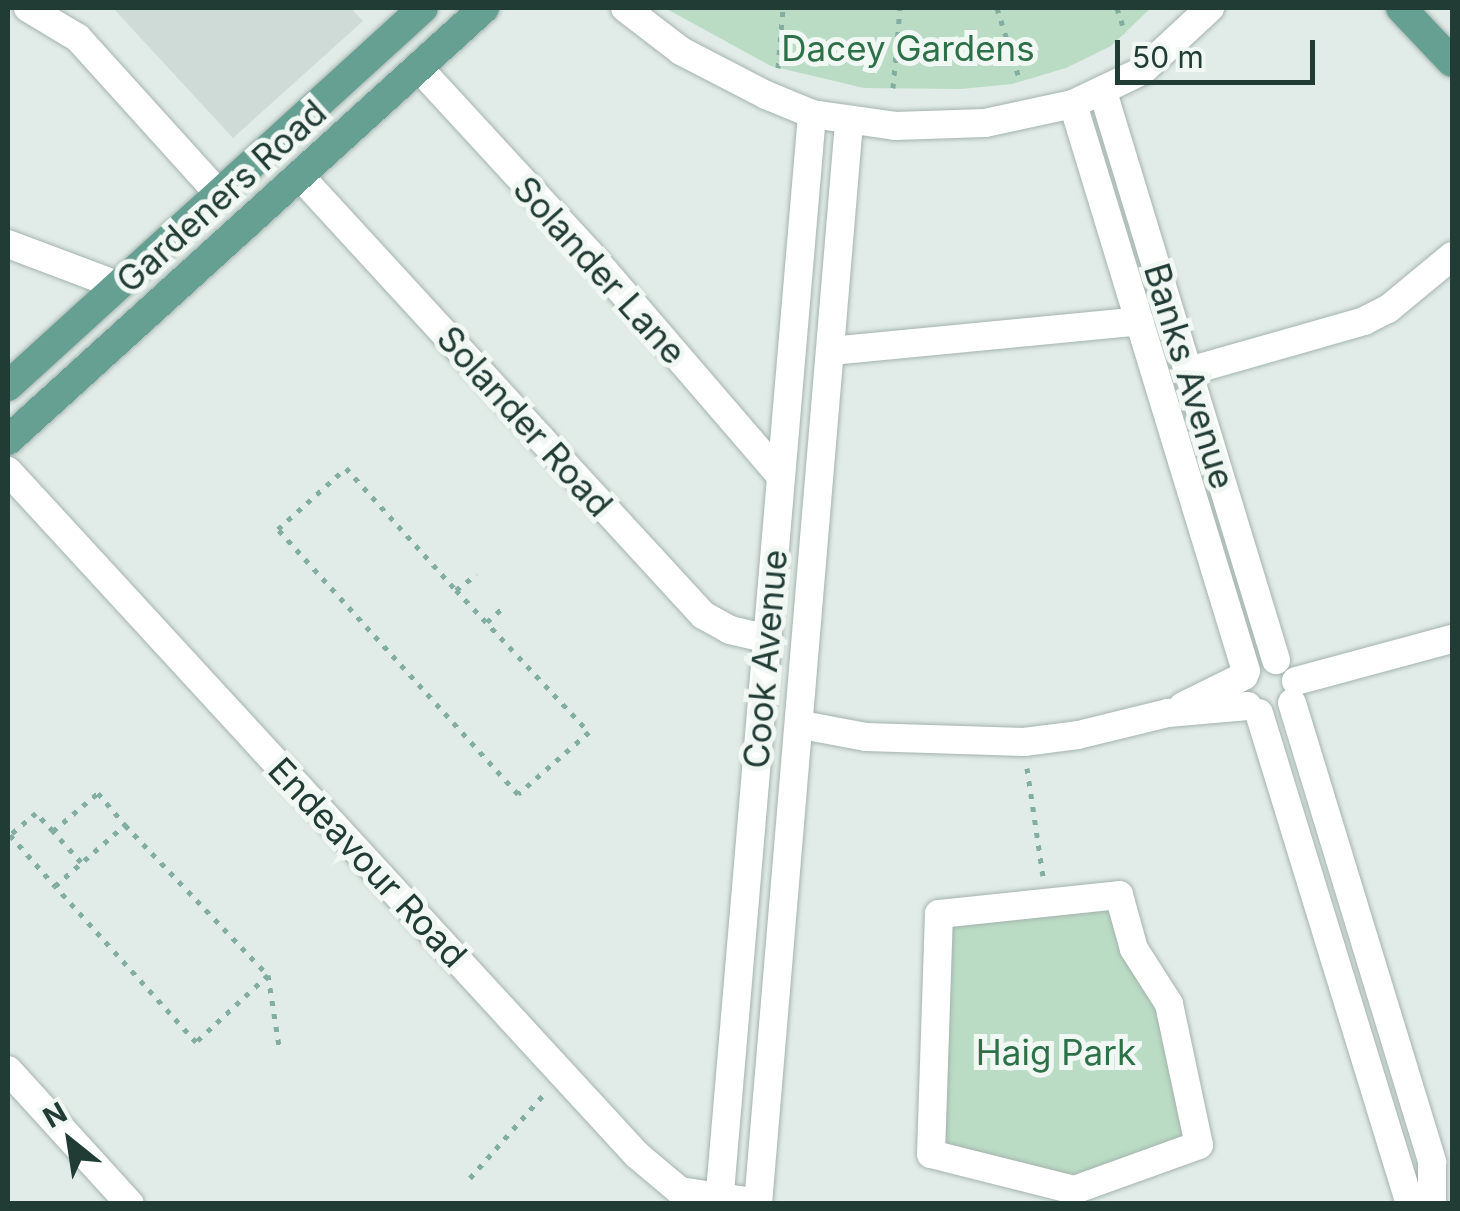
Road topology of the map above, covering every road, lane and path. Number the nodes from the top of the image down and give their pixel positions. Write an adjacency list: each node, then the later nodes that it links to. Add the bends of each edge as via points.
1 (423, 8): 22 (main road, Gardeners Road)
2 (484, 8): 13 (main road, Gardeners Road)
3 (626, 8): 19 (street, via 707,66)
4 (782, 8): 14 (path)
5 (900, 8): 16 (path)
6 (997, 8): 15 (path)
7 (1117, 8): 11 (path)
8 (1210, 8): 17 (street, via 1142,72)
9 (1402, 8): 12 (main road)
10 (46, 11): 22 (street)
11 (1125, 33)
12 (1452, 62)
13 (418, 67): 21 (main road, Gardeners Road); 32 (street, Solander Lane)
14 (778, 68)
15 (1020, 81)
16 (893, 88)
17 (1103, 92): 18 (street); 28 (street, Banks Avenue)
18 (1072, 104): 20 (street, via 985,122); 26 (street, Banks Avenue)
19 (812, 114): 20 (street); 32 (street, Cook Avenue)
20 (850, 122): 27 (street, Cook Avenue)
21 (300, 175): 30 (main road, Gardeners Road); 37 (street, Solander Road, via 703,615)
22 (219, 194): 25 (main road, Gardeners Road)
23 (8, 244): 25 (street)
24 (1452, 256): 28 (street, via 1364,321)
25 (117, 285): 29 (main road, Gardeners Road)
26 (1140, 321): 27 (street); 40 (street, Banks Avenue)
27 (832, 351): 44 (street, Cook Avenue)
28 (1189, 371): 39 (street, Banks Avenue)
29 (8, 386)
30 (8, 440)
31 (8, 471): 54 (street, Endeavour Road)
32 (780, 475): 37 (street, Cook Avenue)
33 (477, 574): 34 (path)
34 (456, 590): 36 (path); 36 (path, via 346,468 278,529 518,794 589,732)
35 (506, 606): 36 (path)
36 (486, 622)
37 (768, 639): 59 (street, Cook Avenue)
38 (1452, 639): 41 (street)
39 (1276, 660): 40 (street, via 1260,660); 41 (street, via 1290,668)
40 (1245, 674): 42 (street, via 1242,692); 43 (street)
41 (1294, 692): 42 (street, via 1277,714); 56 (street)
42 (1254, 710): 43 (street); 55 (street)
43 (1168, 714): 45 (street)
44 (802, 725): 45 (street, via 866,738); 60 (street, Cook Avenue)
45 (1024, 742): 50 (path)
46 (125, 824): 47 (path, via 98,792); 48 (path); 51 (path)
47 (54, 832): 48 (path); 49 (path, via 36,813 10,835)
48 (82, 862): 49 (path)
49 (55, 886): 51 (path, via 196,1042)
50 (1047, 903): 58 (street, via 1119,895 1134,949 1169,1004 1199,1145); 58 (street, via 939,914 931,1154)
51 (268, 976): 52 (path)
52 (279, 1046)
53 (8, 1070): 61 (street)
54 (562, 1072): 57 (path); 59 (street, Endeavour Road, via 680,1191)
55 (1390, 1143): 62 (street); 63 (street)
56 (1442, 1162): 64 (street)
57 (470, 1178)
58 (1075, 1197)
59 (719, 1201): 60 (street, Endeavour Road)
60 (758, 1203)
61 (130, 1204)
62 (1386, 1204)
63 (1410, 1204)
64 (1432, 1204)

